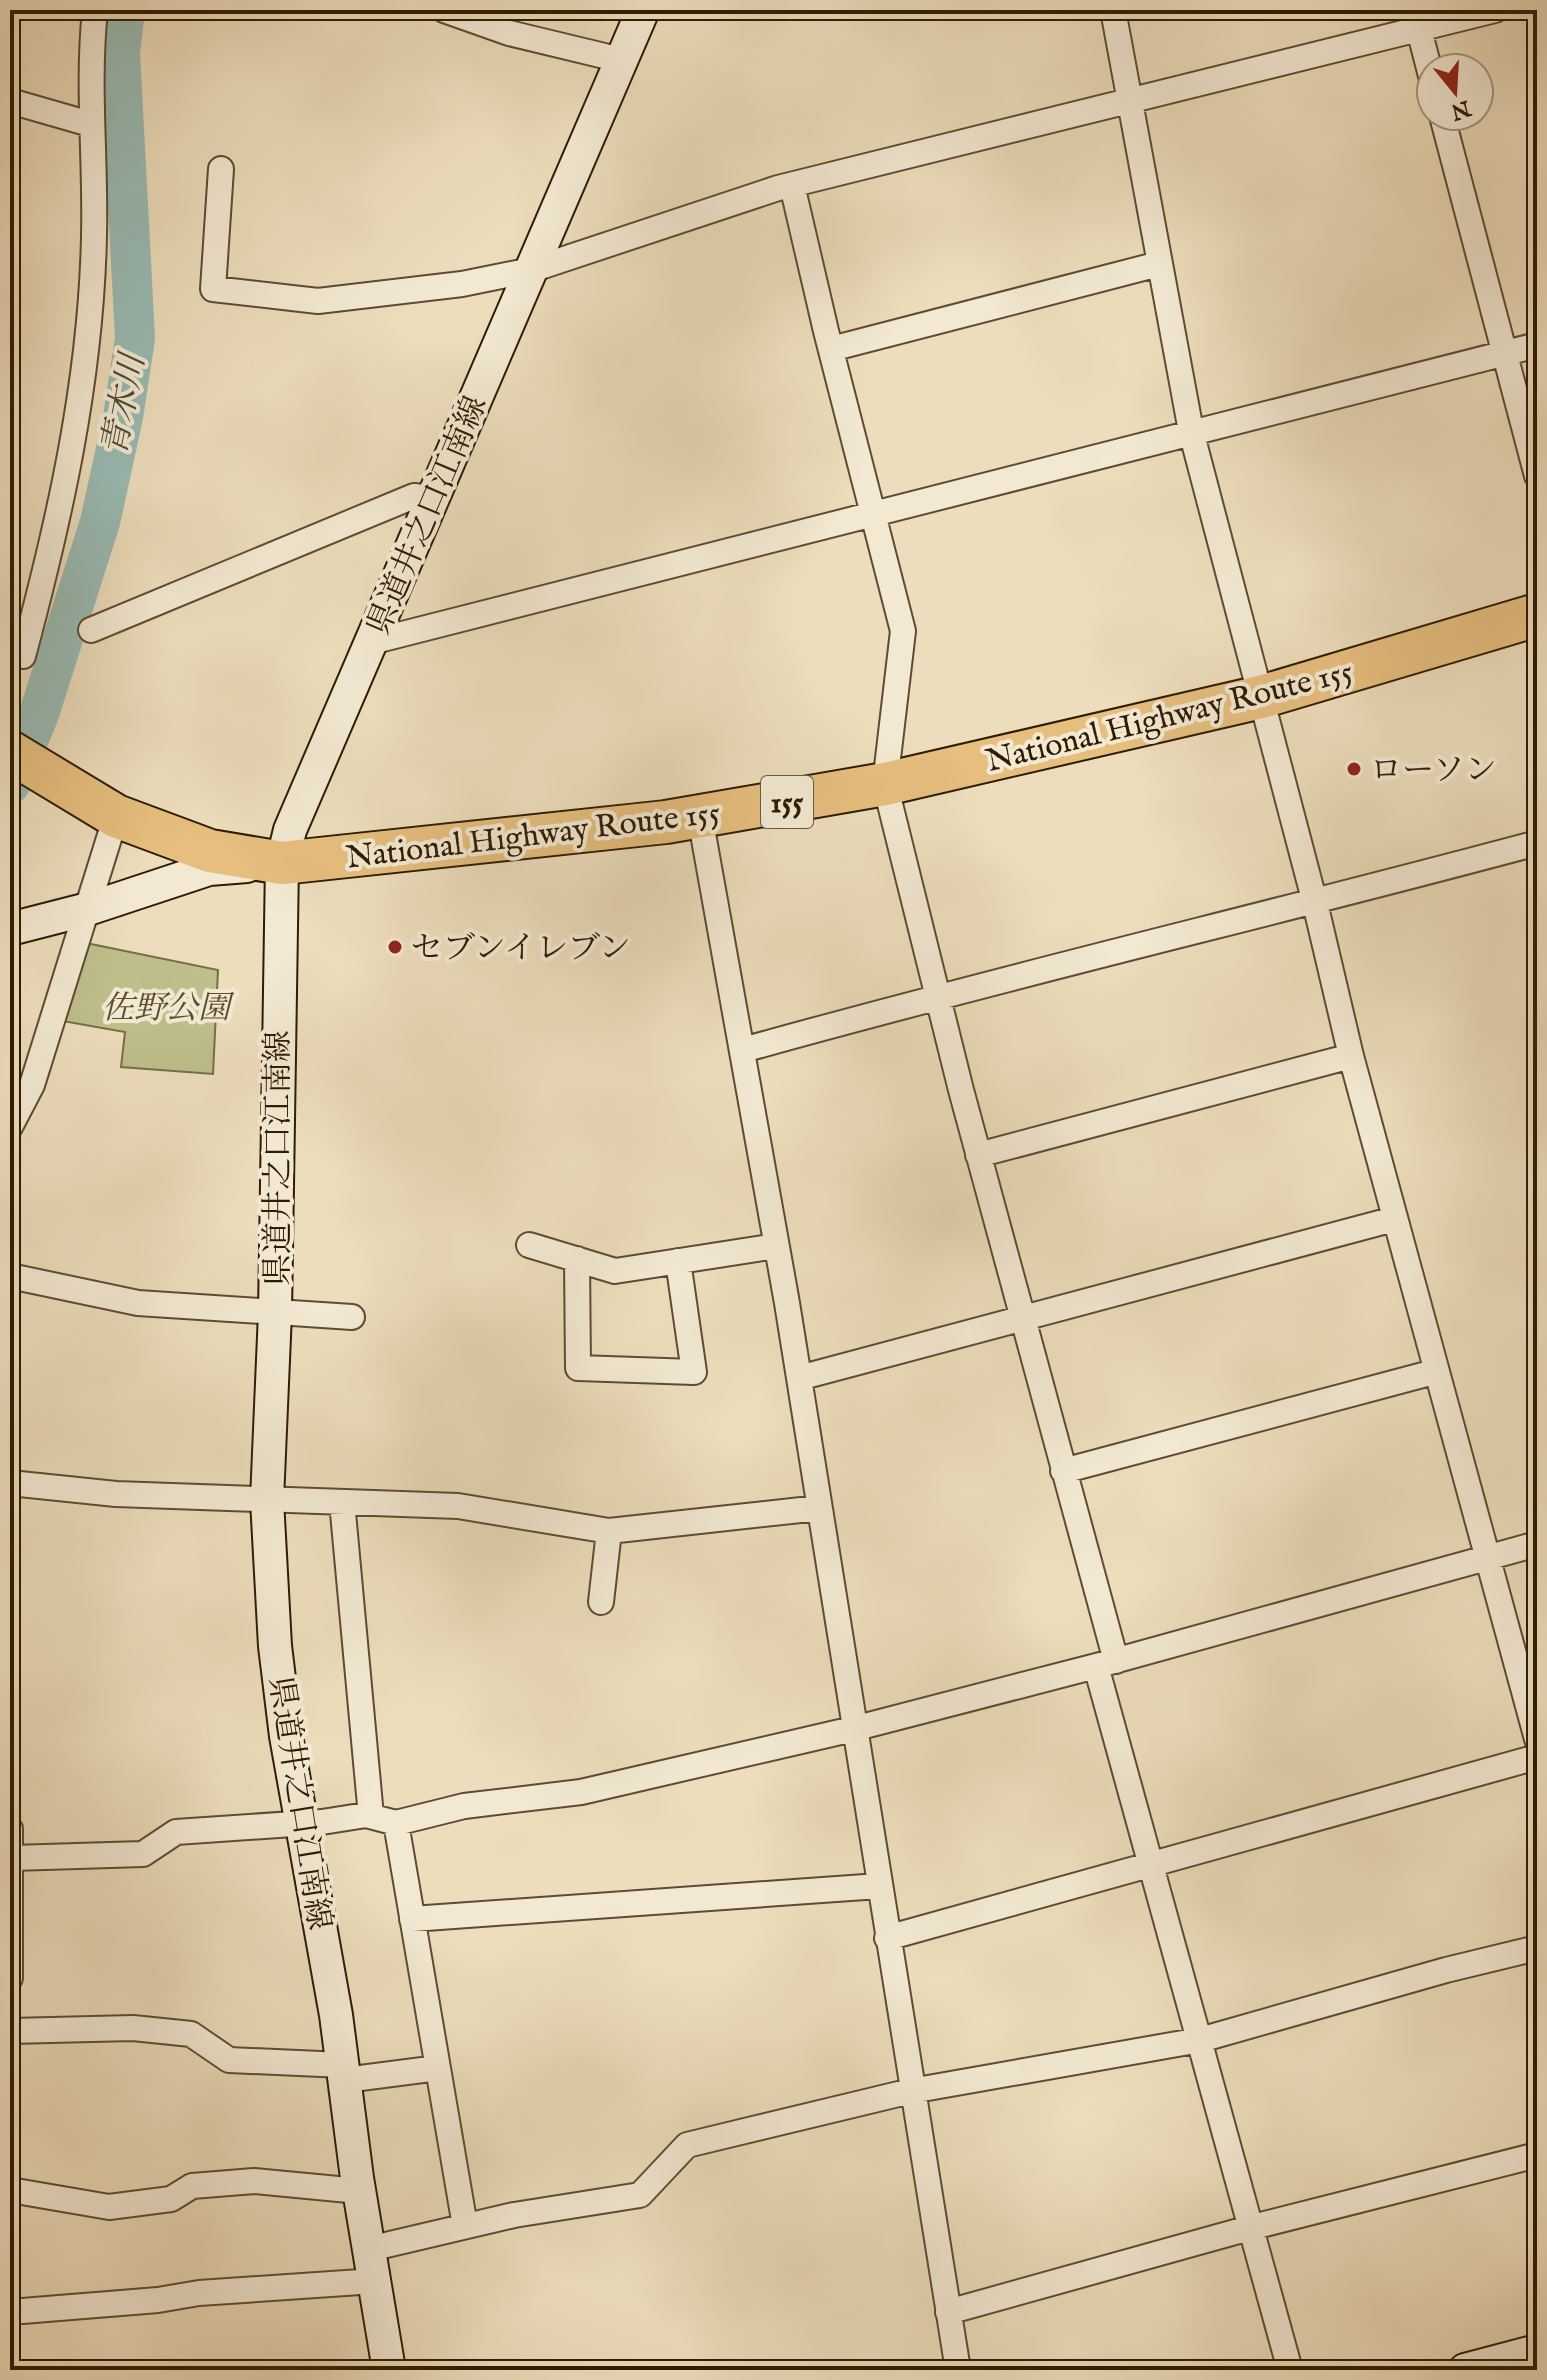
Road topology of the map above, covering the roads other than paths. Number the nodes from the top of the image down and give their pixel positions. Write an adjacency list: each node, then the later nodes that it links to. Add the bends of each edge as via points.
1 (95, 10): 11 (street)
2 (444, 10): 8 (street, via 509,33)
3 (643, 10): 8 (main road, 県道井之口江南線)
4 (1113, 10): 10 (street)
5 (1495, 10): 6 (street)
6 (1416, 20): 7 (street); 10 (street)
7 (1425, 52)
8 (621, 60): 16 (main road, 県道井之口江南線)
9 (10, 101): 11 (street)
10 (1129, 102): 14 (street); 15 (street)
11 (90, 124): 27 (street, via 95,234 88,336 60,521)
12 (1446, 132): 19 (street)
13 (221, 169): 16 (street, via 213,289 318,301)
14 (792, 185): 16 (street); 18 (street)
15 (1159, 264): 18 (street); 20 (street)
16 (531, 270): 22 (main road, 県道井之口江南線)
17 (1537, 345): 19 (street)
18 (831, 349): 23 (street)
19 (1504, 354): 20 (street); 21 (street)
20 (1191, 431): 23 (street); 28 (street)
21 (1537, 476)
22 (433, 498): 25 (street, via 414,496); 26 (main road, 県道井之口江南線)
23 (874, 514): 26 (street); 30 (street, via 903,631)
24 (1537, 615): 28 (highway, National Highway Route 155 / 155)
25 (91, 630)
26 (371, 642): 34 (main road, 県道井之口江南線, via 290,830)
27 (23, 656)
28 (1261, 697): 30 (highway, National Highway Route 155 / 155); 35 (street)
29 (24, 760): 31 (highway, National Highway Route 155 / 155)
30 (885, 784): 32 (highway, National Highway Route 155 / 155); 38 (street)
31 (116, 816): 34 (highway, National Highway Route 155 / 155, via 210,851); 36 (street)
32 (700, 817): 34 (highway, National Highway Route 155 / 155); 39 (street)
33 (1537, 843): 35 (street)
34 (282, 863): 36 (main road, via 209,869); 49 (main road, 県道井之口江南線)
35 (1315, 903): 38 (street); 40 (street)
36 (88, 909): 37 (main road); 41 (street, via 32,1085)
37 (10, 929)
38 (937, 995): 39 (street); 42 (street)
39 (743, 1050): 45 (street)
40 (1351, 1056): 42 (street); 43 (street)
41 (10, 1127)
42 (978, 1155): 51 (street)
43 (1394, 1219): 51 (street); 52 (street)
44 (529, 1245): 46 (street)
45 (776, 1246): 47 (street); 53 (street)
46 (577, 1259): 47 (street, via 615,1271); 47 (street, via 578,1368 694,1372)
47 (678, 1261)
48 (10, 1276): 49 (street, via 138,1303)
49 (275, 1313): 50 (street); 56 (main road, 県道井之口江南線)
50 (352, 1317)
51 (1022, 1319): 53 (street); 54 (street)
52 (1434, 1372): 54 (street); 61 (street)
53 (799, 1378): 58 (street)
54 (1063, 1471): 63 (street)
55 (10, 1483): 56 (street)
56 (267, 1500): 57 (street); 68 (main road, 県道井之口江南線, via 275,1646)
57 (342, 1502): 59 (street, via 458,1506); 67 (street)
58 (819, 1508): 59 (street); 64 (street)
59 (609, 1531): 62 (street)
60 (1537, 1544): 61 (street)
61 (1489, 1557): 63 (street); 65 (street)
62 (601, 1602)
63 (1106, 1663): 64 (street); 72 (street)
64 (853, 1729): 69 (street, via 581,1792 464,1806); 73 (street)
65 (1537, 1739)
66 (1537, 1757): 72 (street)
67 (371, 1816): 68 (street); 69 (street)
68 (302, 1821): 71 (street, via 176,1832 143,1854); 81 (main road, 県道井之口江南線)
69 (396, 1823): 74 (street)
70 (10, 1829): 71 (street)
71 (12, 1858): 77 (street)
72 (1152, 1864): 75 (street); 79 (street)
73 (879, 1886): 74 (street); 75 (street)
74 (412, 1919): 80 (street)
75 (887, 1938): 82 (street)
76 (1537, 1948): 79 (street)
77 (10, 1978)
78 (10, 2031): 81 (street, via 133,2028 191,2034 229,2060)
79 (1200, 2040): 82 (street); 87 (street)
80 (438, 2068): 81 (street); 86 (street)
81 (344, 2072): 85 (main road, 県道井之口江南線)
82 (911, 2091): 86 (street, via 687,2145 640,2195); 91 (street)
83 (1537, 2155): 87 (street)
84 (10, 2190): 85 (street, via 109,2207 171,2199 192,2186 254,2181)
85 (359, 2191): 88 (main road, 県道井之口江南線)
86 (465, 2226): 88 (street)
87 (1253, 2227): 91 (street); 95 (street)
88 (369, 2249): 89 (main road, 県道井之口江南線)
89 (375, 2281): 90 (street); 93 (main road, 県道井之口江南線)
90 (10, 2312)
91 (948, 2312): 94 (street)
92 (1537, 2351): 96 (main road)
93 (389, 2370)
94 (958, 2370)
95 (1290, 2370)
96 (1465, 2370)

